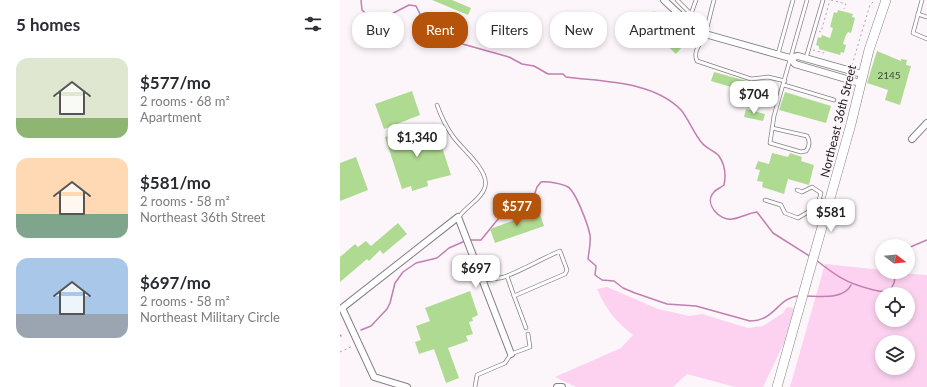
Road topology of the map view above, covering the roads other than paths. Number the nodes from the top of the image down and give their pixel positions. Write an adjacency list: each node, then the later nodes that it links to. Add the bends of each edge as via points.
1 (664, 0): 11 (street)
2 (677, 0): 10 (lane)
3 (696, 0): 13 (lane)
4 (714, 0): 16 (lane)
5 (793, 0): 20 (lane)
6 (807, 0): 21 (lane)
7 (823, 0): 22 (lane)
8 (886, 0): 23 (main road, Northeast 36th Street)
9 (922, 0): 14 (lane)
10 (680, 2): 12 (lane)
11 (677, 12)
12 (689, 12)
13 (692, 12)
14 (918, 14): 15 (lane); 18 (lane, via 913,33)
15 (927, 17)
16 (709, 19)
17 (709, 35): 20 (street)
18 (927, 39)
19 (697, 48): 24 (lane, via 695,56 697,61 751,79 768,77)
20 (777, 54): 21 (street)
21 (790, 58): 22 (street); 23 (street, via 795,64); 24 (lane)
22 (806, 58): 23 (street, via 850,70)
23 (861, 78): 33 (main road, Northeast 36th Street)
24 (784, 83): 25 (lane); 28 (lane)
25 (834, 100)
26 (437, 105): 34 (lane, via 452,137 473,159 486,179 485,189)
27 (927, 123): 29 (street)
28 (772, 128): 28 (lane, via 770,142 801,152 809,148 810,140 807,136)
29 (912, 139)
30 (797, 190): 32 (lane, via 802,192 812,187 821,193)
31 (766, 200): 32 (lane, via 781,205 785,213 798,218)
32 (819, 200): 33 (lane)
33 (829, 203): 45 (main road, Northeast 36th Street)
34 (458, 217): 36 (street); 41 (street, via 342,308 374,377)
35 (507, 276): 36 (lane); 37 (lane); 37 (lane, via 560,251 567,270 565,274)
36 (482, 280): 40 (street)
37 (514, 296): 38 (lane)
38 (526, 328)
39 (528, 334): 40 (lane, via 530,347)
40 (511, 354): 42 (lane, via 505,363 477,375)
41 (407, 387)
42 (474, 387)
43 (557, 387): 44 (street)
44 (562, 387)
45 (777, 387)

